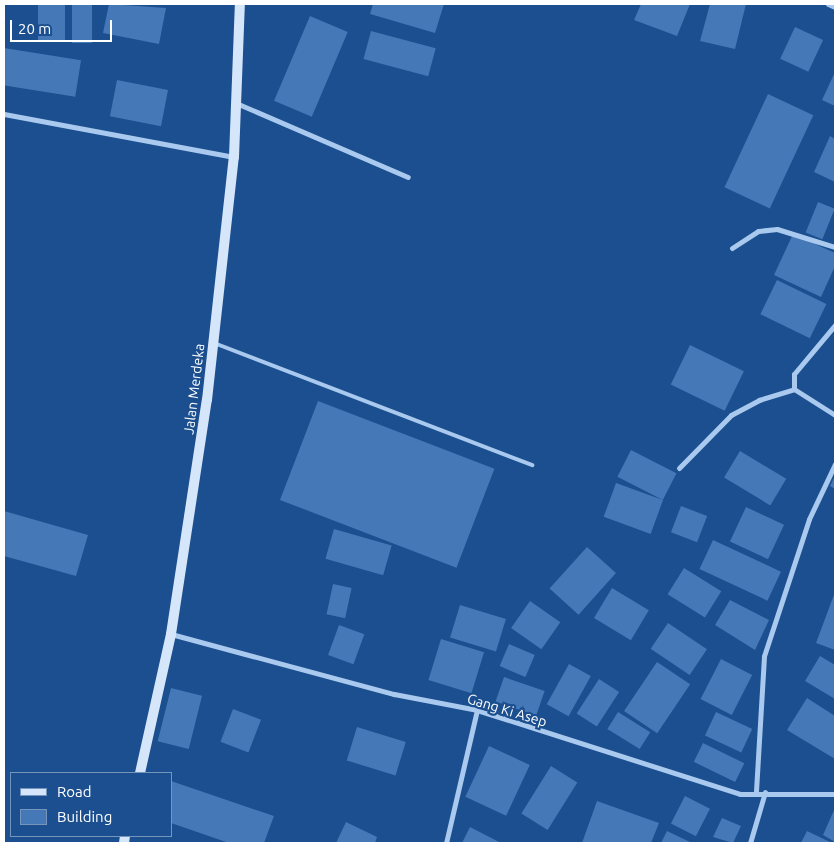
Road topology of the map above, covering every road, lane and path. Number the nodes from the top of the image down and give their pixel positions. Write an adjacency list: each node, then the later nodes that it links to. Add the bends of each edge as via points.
1 (240, 4): 4 (street, Jalan Merdeka)
2 (828, 4): 3 (street)
3 (835, 7)
4 (236, 103): 6 (street, Jalan Merdeka); 7 (street)
5 (4, 114): 6 (street)
6 (234, 157): 11 (street, Jalan Merdeka)
7 (408, 177)
8 (835, 247): 9 (street, via 777,229 758,231)
9 (732, 248)
10 (835, 325): 12 (street, via 794,374)
11 (214, 343): 15 (lane); 17 (street, Jalan Merdeka)
12 (794, 389): 13 (street); 16 (street, via 759,400 731,415)
13 (835, 414)
14 (835, 464): 20 (street, via 809,519 764,656)
15 (532, 465)
16 (679, 468)
17 (172, 634): 18 (street, Gang Ki Asep, via 394,694); 19 (street, Jalan Merdeka)
18 (477, 710): 20 (street, Gang Ki Asep, via 716,788 740,794); 23 (street)
19 (140, 772)
20 (756, 791): 21 (street, Gang Ki Asep)
21 (765, 792): 22 (street, Gang Ki Asep); 24 (street)
22 (835, 794)
23 (446, 843)
24 (750, 843)

